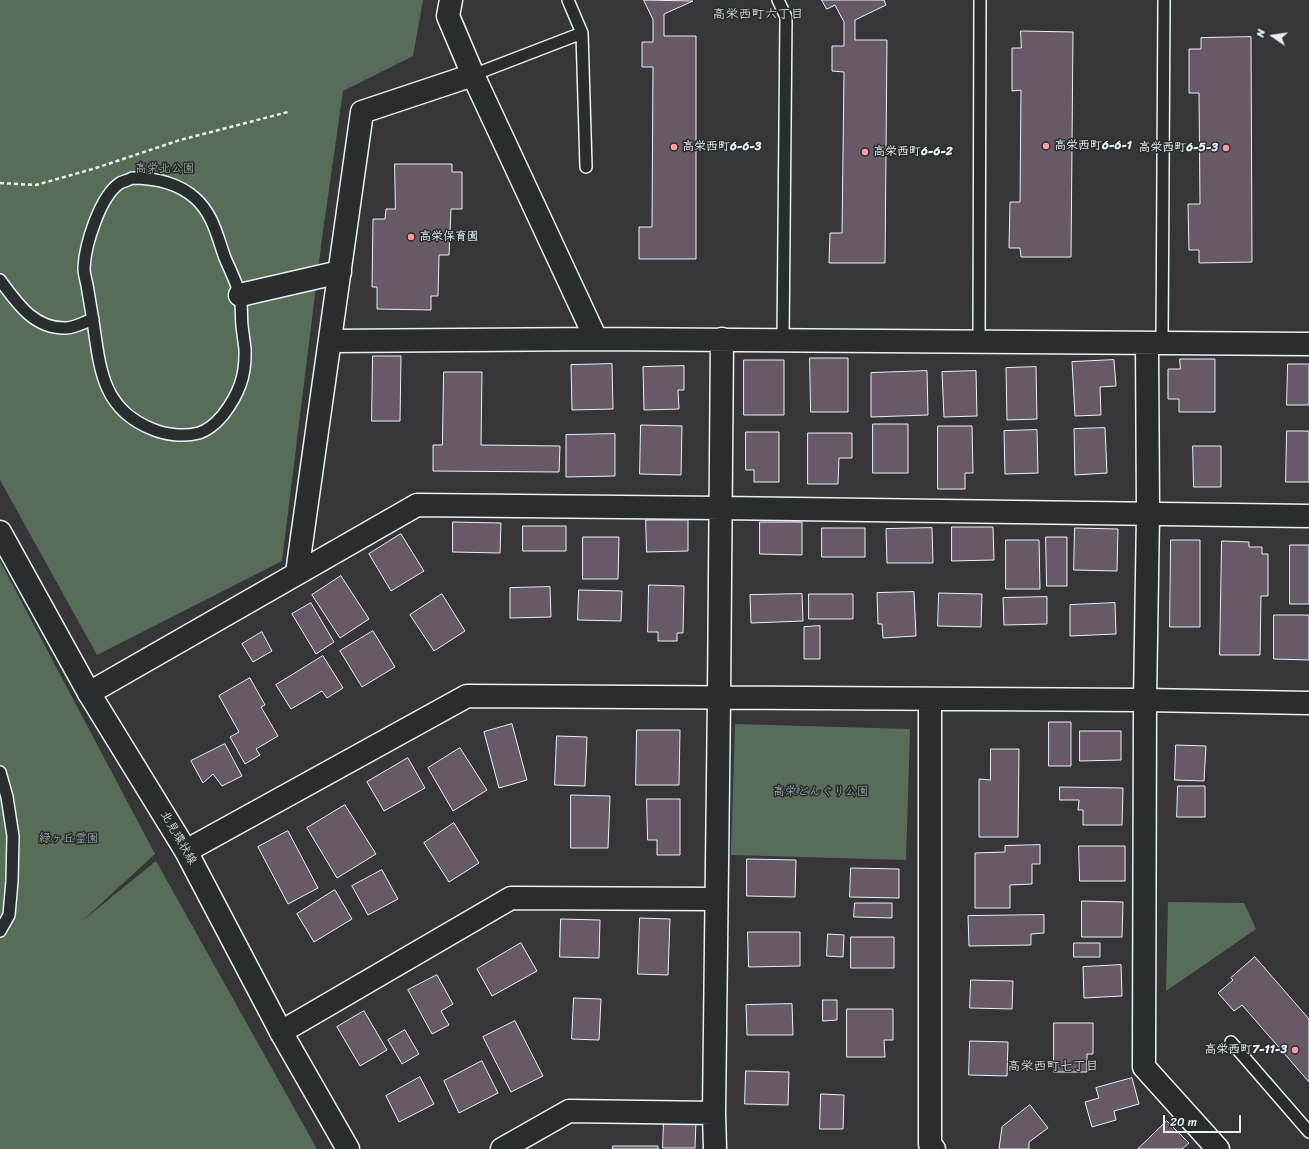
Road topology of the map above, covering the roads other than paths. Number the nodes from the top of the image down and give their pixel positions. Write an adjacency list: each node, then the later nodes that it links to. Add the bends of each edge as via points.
1 (451, 0): 7 (street, via 448,16)
2 (568, 0): 6 (lane)
3 (778, 0): 15 (lane, via 786,17)
4 (980, 0): 17 (lane)
5 (1164, 0): 18 (lane)
6 (582, 33): 7 (lane); 8 (lane)
7 (473, 75): 9 (street, via 362,112); 13 (street)
8 (586, 167)
9 (340, 272): 11 (street); 16 (street)
10 (0, 280): 12 (lane, via 21,308 42,323 67,328)
11 (240, 295): 12 (lane, via 213,222 204,208 179,188 153,179 132,178 119,184 108,197 97,215 88,240 84,269); 12 (lane, via 245,350 238,392 218,420 199,433 171,434 157,431 140,424 126,414 112,397 103,379)
12 (93, 319)
13 (596, 339): 14 (street); 16 (street)
14 (722, 340): 15 (street); 20 (street)
15 (783, 340): 17 (street)
16 (330, 341): 24 (street)
17 (979, 342): 18 (street)
18 (1154, 344): 19 (street); 21 (street)
19 (1309, 344)
20 (721, 508): 21 (street); 24 (street, via 418,505); 26 (street)
21 (1148, 514): 22 (street); 28 (street)
22 (1309, 516)
23 (0, 532): 25 (street, 北見環状線)
24 (297, 573): 25 (street)
25 (89, 693): 31 (street, 北見環状線)
26 (719, 697): 27 (street); 31 (street, via 467,696); 32 (street)
27 (930, 700): 28 (street); 41 (street, via 930,1144)
28 (1145, 700): 29 (street); 42 (street, via 1144,1067)
29 (1309, 703)
30 (0, 772): 33 (lane, via 13,836 9,915)
31 (186, 851): 34 (street, 北見環状線)
32 (716, 899): 34 (street, via 511,898); 36 (street)
33 (0, 932)
34 (281, 1032): 38 (street, 北見環状線)
35 (1231, 1042): 37 (lane)
36 (714, 1113): 39 (street, via 569,1111); 40 (street)
37 (1309, 1132)
38 (348, 1149)
39 (502, 1149)
40 (715, 1149)
41 (934, 1149)
42 (1218, 1149)

